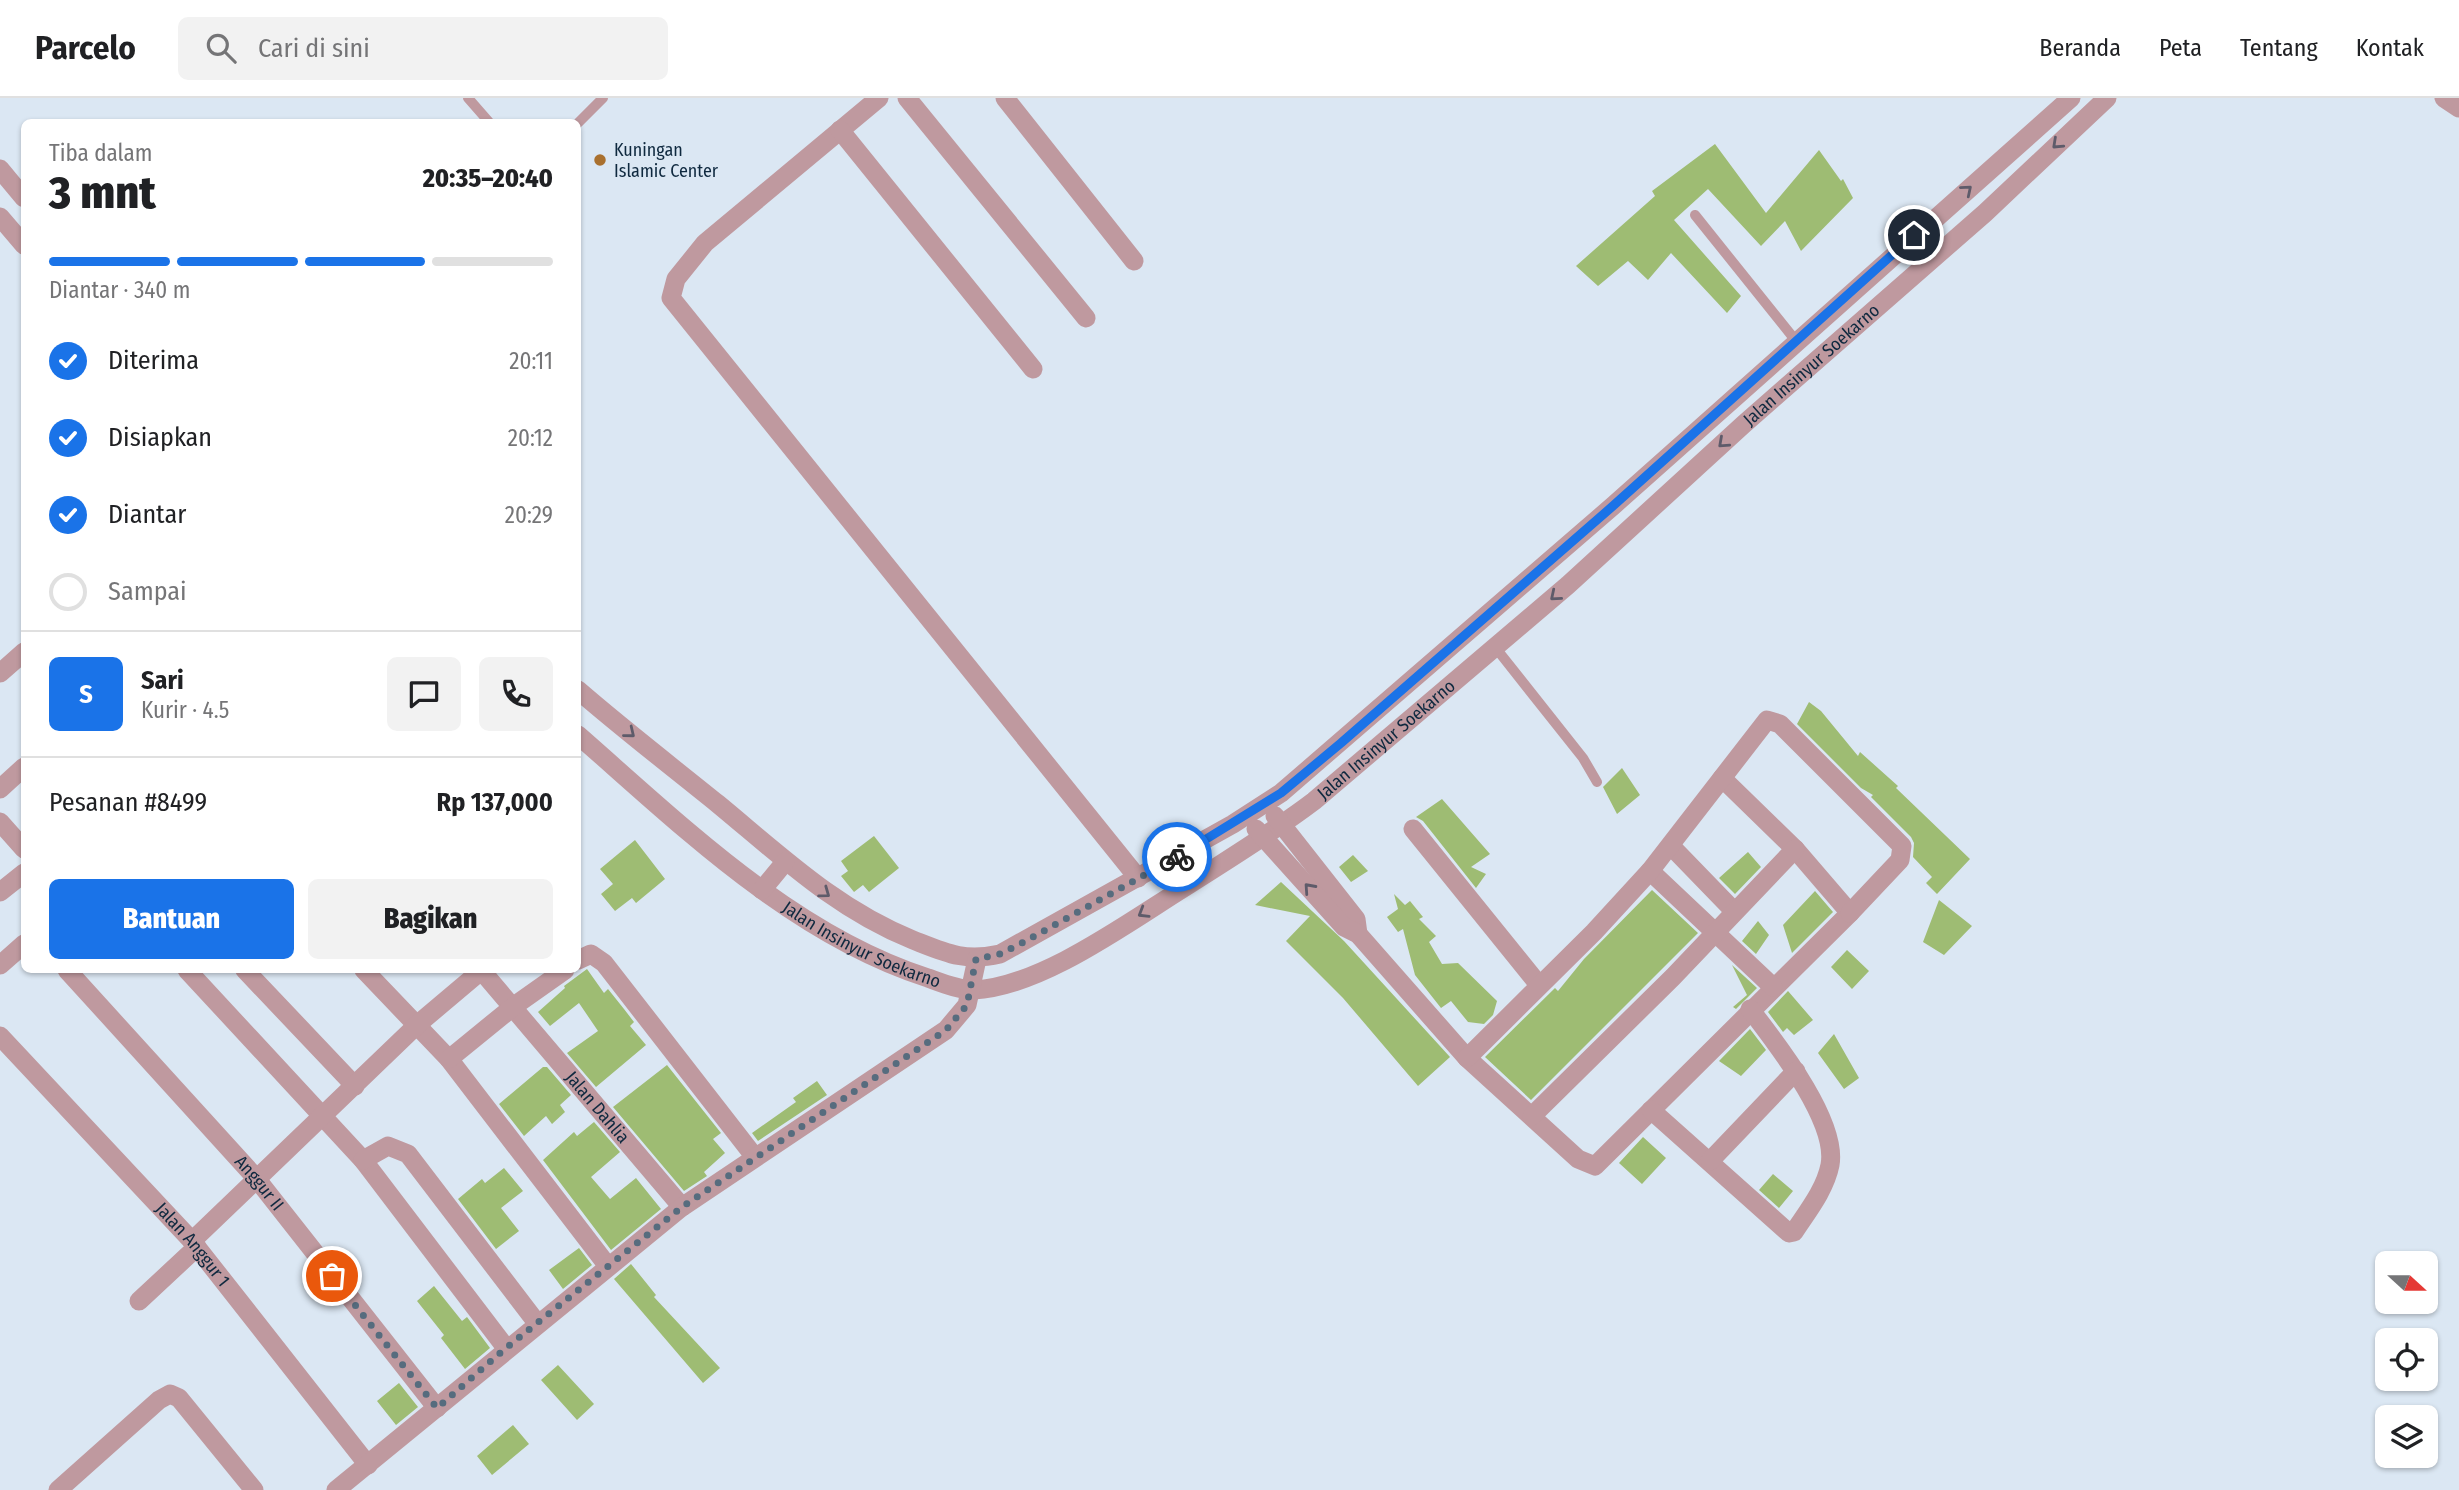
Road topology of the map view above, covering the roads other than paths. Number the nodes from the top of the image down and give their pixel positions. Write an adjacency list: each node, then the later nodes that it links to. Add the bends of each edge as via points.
1 (468, 98): 10 (lane)
2 (603, 98): 11 (lane)
3 (879, 98): 12 (street)
4 (907, 98): 19 (street)
5 (1005, 98): 18 (street)
6 (2107, 98): 23 (street, Jalan Insinyur Soekarno, one-way to 23, via 1986,213)
7 (2444, 98): 9 (street)
8 (2065, 100): 20 (street, Jalan Insinyur Soekarno, one-way to 8)
9 (2459, 108)
10 (486, 119)
11 (581, 120)
12 (840, 130): 21 (street); 45 (street, via 705,243 676,279 671,298)
13 (0, 169): 14 (street)
14 (21, 194)
15 (1695, 215): 20 (lane)
16 (0, 217): 17 (street)
17 (21, 242)
18 (1134, 261)
19 (1086, 318)
20 (1796, 341): 22 (street, Jalan Insinyur Soekarno)
21 (1033, 369)
22 (1605, 512): 23 (street); 33 (street, Jalan Insinyur Soekarno, via 1341,743)
23 (1622, 533): 24 (street, Jalan Insinyur Soekarno, one-way to 24)
24 (1495, 647): 31 (lane); 36 (street, Jalan Insinyur Soekarno)
25 (21, 655): 26 (street)
26 (0, 673)
27 (581, 692): 42 (street, Jalan Insinyur Soekarno, one-way to 42)
28 (581, 738): 46 (street, Jalan Insinyur Soekarno)
29 (21, 770): 32 (street)
30 (1722, 778): 40 (street); 41 (street); 49 (street, via 1761,726 1773,720 1900,842 1900,860)
31 (1597, 782)
32 (0, 789)
33 (1265, 803): 34 (street, Jalan Insinyur Soekarno); 36 (street)
34 (1244, 817): 38 (street); 45 (street, Jalan Insinyur Soekarno)
35 (0, 822): 39 (street)
36 (1282, 825): 38 (street, Jalan Insinyur Soekarno); 51 (street, via 1356,919)
37 (1413, 829): 63 (street)
38 (1264, 837): 51 (street, one-way to 38, via 1344,927); 65 (street, Jalan Insinyur Soekarno, one-way to 65, via 1037,973 1010,984)
39 (21, 846)
40 (1671, 846): 43 (street); 48 (street)
41 (1795, 849): 48 (street); 49 (street)
42 (785, 862): 46 (street); 54 (street, Jalan Insinyur Soekarno, one-way to 54, via 839,903 885,929 953,956)
43 (1650, 871): 50 (street); 63 (street)
44 (21, 875): 47 (street)
45 (1138, 878): 54 (street, Jalan Insinyur Soekarno, via 1000,954)
46 (762, 890): 65 (street, Jalan Insinyur Soekarno, via 874,956 911,973)
47 (0, 892)
48 (1733, 910): 50 (street)
49 (1850, 913): 64 (street)
50 (1715, 931): 64 (street); 75 (street)
51 (1358, 934): 70 (street)
52 (21, 947): 55 (street)
53 (581, 959): 77 (street, via 591,954 604,962)
54 (976, 959): 65 (street)
55 (0, 965)
56 (70, 973): 80 (street, Anggur II)
57 (190, 973): 76 (street)
58 (248, 973): 73 (street)
59 (367, 973): 68 (street)
60 (478, 973): 68 (street)
61 (485, 973): 66 (street, Jalan Dahlia)
62 (561, 973): 66 (street)
63 (1539, 985): 70 (street)
64 (1773, 987): 67 (street)
65 (972, 990): 77 (street, via 960,1015 946,1030)
66 (514, 1006): 71 (street); 81 (street, Jalan Dahlia)
67 (1750, 1009): 72 (street); 74 (street)
68 (418, 1024): 71 (street); 73 (street)
69 (1, 1039): 82 (street, Jalan Anggur 1)
70 (1467, 1058): 75 (street)
71 (449, 1059): 83 (street)
72 (1796, 1071): 79 (street); 79 (street, via 1830,1148 1826,1178 1794,1232 1789,1233)
73 (355, 1086): 76 (street)
74 (1651, 1110): 75 (street, via 1591,1167); 79 (street)
75 (1532, 1116)
76 (322, 1118): 78 (street); 80 (street)
77 (754, 1156): 81 (street)
78 (363, 1160): 85 (street, via 388,1146 408,1154); 86 (street)
79 (1710, 1161)
80 (256, 1178): 82 (street); 87 (street, Anggur II)
81 (682, 1207): 83 (street)
82 (195, 1244): 84 (street); 88 (street, Jalan Anggur 1)
83 (607, 1265): 85 (street)
84 (139, 1301)
85 (537, 1323): 86 (street)
86 (506, 1348): 87 (street)
87 (437, 1408): 88 (street)
88 (368, 1465): 91 (street)
89 (58, 1490): 90 (street, via 170,1394 179,1398)
90 (254, 1490)
91 (336, 1490)

